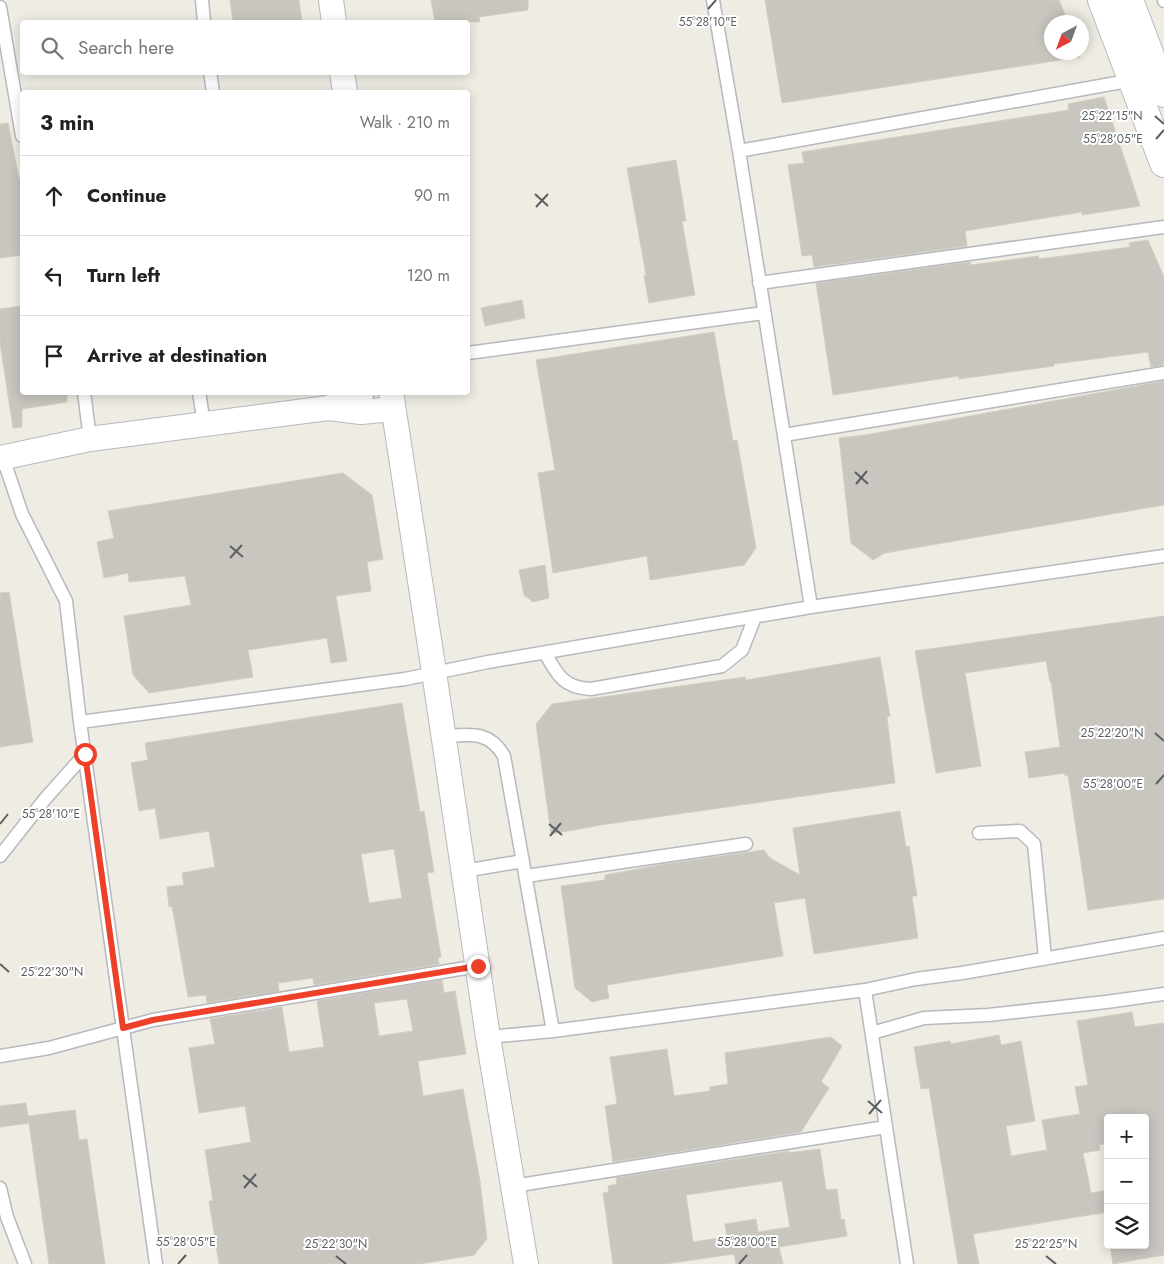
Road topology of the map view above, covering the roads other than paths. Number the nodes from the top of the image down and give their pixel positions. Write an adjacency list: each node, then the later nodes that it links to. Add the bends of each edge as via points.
1 (202, 0): 7 (lane)
2 (330, 0): 8 (street)
3 (714, 0): 16 (lane)
4 (1102, 0): 11 (main road)
5 (1129, 0): 14 (main road)
6 (0, 7): 15 (lane)
7 (204, 20)
8 (334, 20)
9 (210, 75): 12 (lane)
10 (342, 75): 13 (street)
11 (1133, 80): 16 (lane); 17 (main road)
12 (213, 90)
13 (345, 90)
14 (1164, 93)
15 (20, 124)
16 (739, 150): 19 (lane)
17 (1164, 164)
18 (1164, 227): 19 (lane)
19 (759, 283): 20 (lane)
20 (764, 313): 21 (lane); 29 (lane)
21 (470, 353)
22 (1164, 372): 29 (lane)
23 (84, 395): 30 (lane)
24 (199, 395): 28 (lane)
25 (356, 395): 27 (street)
26 (392, 401): 27 (street, via 361,412); 36 (street)
27 (328, 408): 28 (street)
28 (204, 424): 30 (street)
29 (784, 436): 33 (lane)
30 (90, 439): 31 (street)
31 (2, 458): 37 (lane, via 22,514 66,601)
32 (1164, 556): 33 (lane)
33 (811, 607): 34 (lane)
34 (755, 617): 35 (lane); 35 (lane, via 742,650 722,666 591,689 565,683)
35 (545, 653): 36 (lane)
36 (434, 672): 37 (lane, via 405,679); 38 (street)
37 (80, 722): 39 (lane)
38 (444, 736): 43 (lane, via 483,736 499,747 504,756); 44 (street)
39 (85, 754): 42 (lane); 51 (lane)
40 (979, 833): 47 (lane, via 1020,830 1034,844)
41 (746, 844): 45 (lane)
42 (0, 856)
43 (523, 861): 44 (lane); 45 (lane)
44 (464, 871): 48 (street)
45 (526, 876): 52 (lane)
46 (1164, 938): 47 (lane)
47 (1044, 958): 49 (lane)
48 (478, 966): 51 (lane, via 153,1020); 54 (street)
49 (865, 990): 52 (lane); 53 (lane)
50 (1164, 994): 53 (lane, via 988,1015 924,1018)
51 (123, 1028): 55 (lane, via 49,1048); 60 (lane)
52 (553, 1031): 54 (lane)
53 (872, 1033): 56 (lane)
54 (488, 1037): 57 (street)
55 (0, 1056)
56 (886, 1128): 57 (lane); 62 (lane)
57 (513, 1186): 61 (street)
58 (0, 1188): 59 (lane, via 11,1230)
59 (25, 1264)
60 (156, 1264)
61 (526, 1264)
62 (907, 1264)

